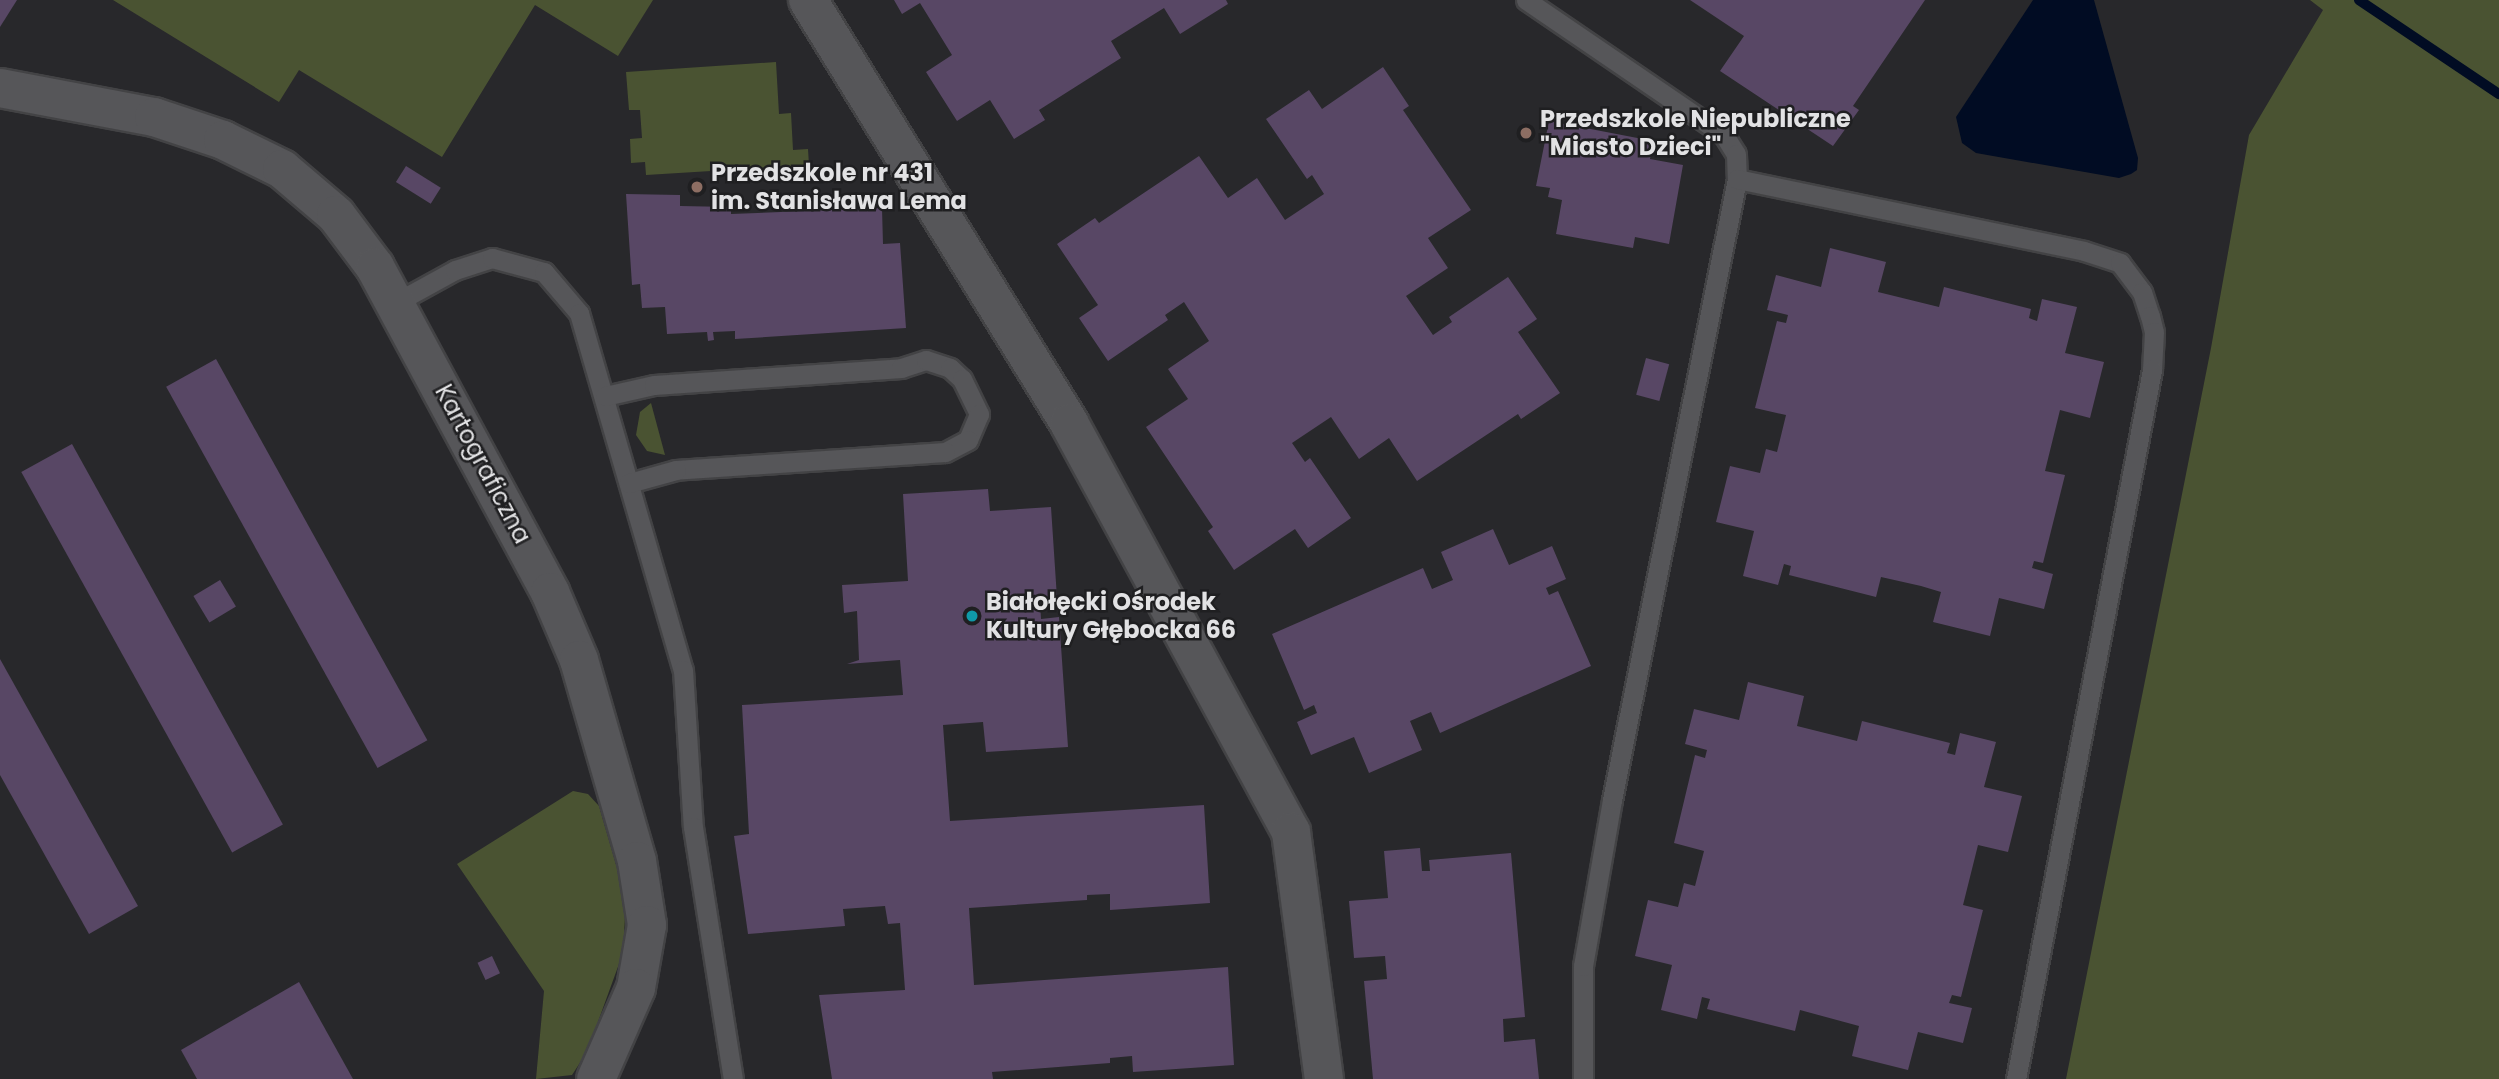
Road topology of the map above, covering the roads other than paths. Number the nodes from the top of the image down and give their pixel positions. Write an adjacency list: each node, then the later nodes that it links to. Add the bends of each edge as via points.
1 (808, 0): 10 (street, via 1069,423 1291,832)
2 (1526, 0): 4 (lane, via 1724,135 1736,154)
3 (0, 89): 5 (street, Kartograficzna, via 154,117 223,140 282,169 336,215)
4 (1737, 179): 11 (lane, via 1583,966); 12 (lane, via 2084,251 2120,263 2142,292 2150,316 2152,370)
5 (395, 303): 6 (lane, via 454,270 492,258 544,272 579,313); 8 (street, Kartograficzna, via 550,592 579,660 637,861 647,925 638,976)
6 (606, 396): 7 (lane); 7 (lane, via 654,385 901,368 926,360 950,368 962,379 979,414 968,440 945,452 676,470)
7 (629, 483): 9 (lane, via 683,670 692,827)
8 (596, 1079)
9 (733, 1079)
10 (1324, 1079)
11 (1583, 1079)
12 (2016, 1079)

